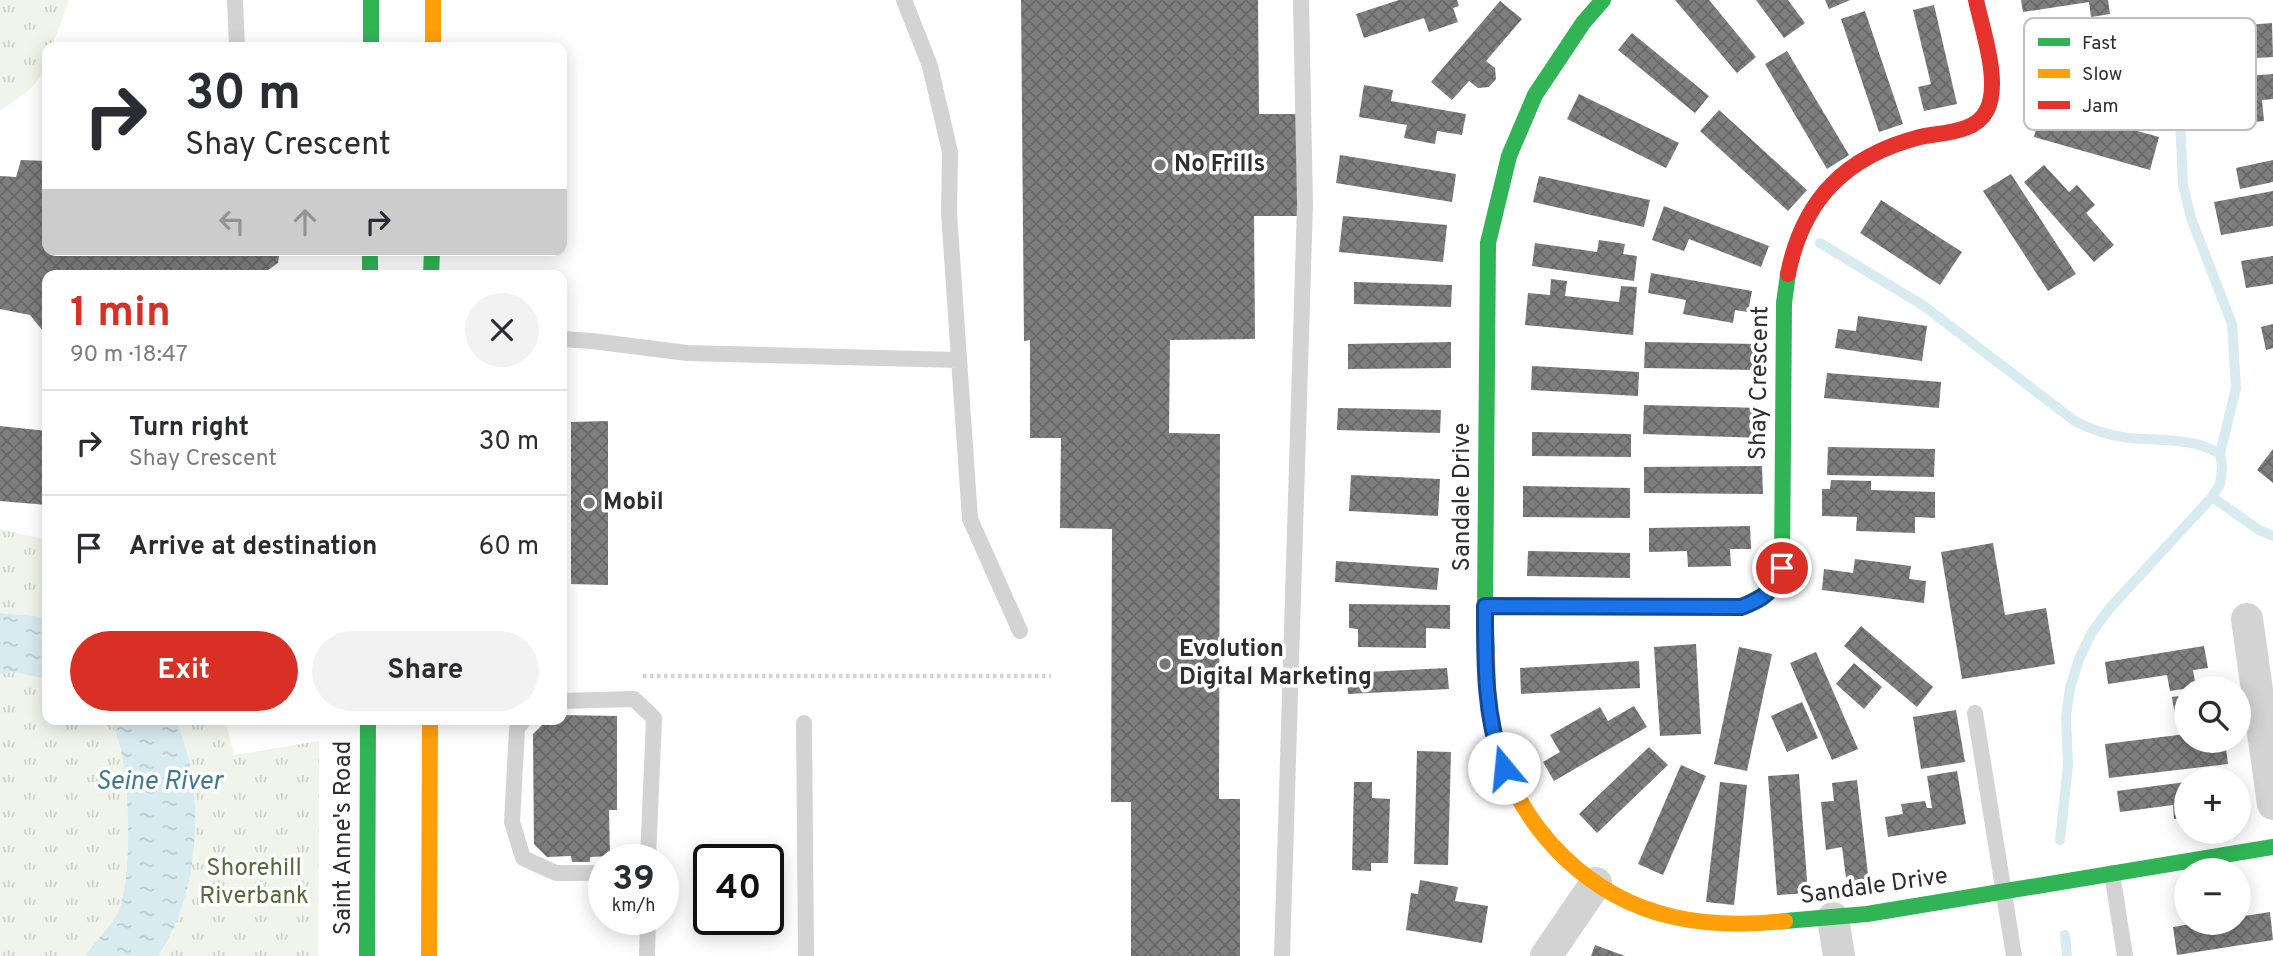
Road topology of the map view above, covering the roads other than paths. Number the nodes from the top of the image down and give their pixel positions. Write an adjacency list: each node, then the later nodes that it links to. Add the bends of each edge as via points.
1 (235, 0): 8 (lane)
2 (371, 0): 9 (street)
3 (433, 0): 10 (street)
4 (904, 0): 12 (lane, via 930,66 950,152 949,213)
5 (1301, 0): 35 (lane, via 1305,204)
6 (1976, 0): 13 (street, Shay Crescent, via 1991,80 1987,111 1974,125 1894,145 1841,173 1822,191 1796,243 1787,270 1784,303 1782,568 1773,587 1761,600 1741,607)
7 (1600, 1): 13 (street, Sandale Drive, via 1554,64 1525,116 1509,156 1488,243)
8 (237, 42)
9 (371, 42)
10 (433, 42)
11 (567, 339): 12 (lane, via 687,353)
12 (959, 360): 15 (lane, via 970,519)
13 (1485, 606): 27 (street, Sandale Drive, via 1489,708 1512,788 1557,852)
14 (2247, 619): 22 (street)
15 (1020, 631)
16 (567, 701): 23 (lane, via 634,699 654,718)
17 (1975, 713): 28 (lane)
18 (804, 723): 34 (lane)
19 (368, 725): 31 (street, Saint Anne's Road)
20 (430, 725): 32 (street)
21 (520, 725): 25 (lane, via 512,822 523,858 556,873)
22 (2273, 804)
23 (649, 844)
24 (2273, 847): 26 (street, Sandale Drive)
25 (588, 873)
26 (2112, 873): 28 (street, Sandale Drive); 39 (lane)
27 (1596, 883): 29 (street, Sandale Drive, via 1634,904 1684,919 1755,924); 36 (street)
28 (2003, 891): 29 (street, Sandale Drive); 38 (lane)
29 (1833, 918): 37 (street)
30 (648, 935): 33 (lane)
31 (367, 956)
32 (429, 956)
33 (647, 956)
34 (806, 956)
35 (1282, 956)
36 (1546, 956)
37 (1839, 956)
38 (2014, 956)
39 (2124, 956)

